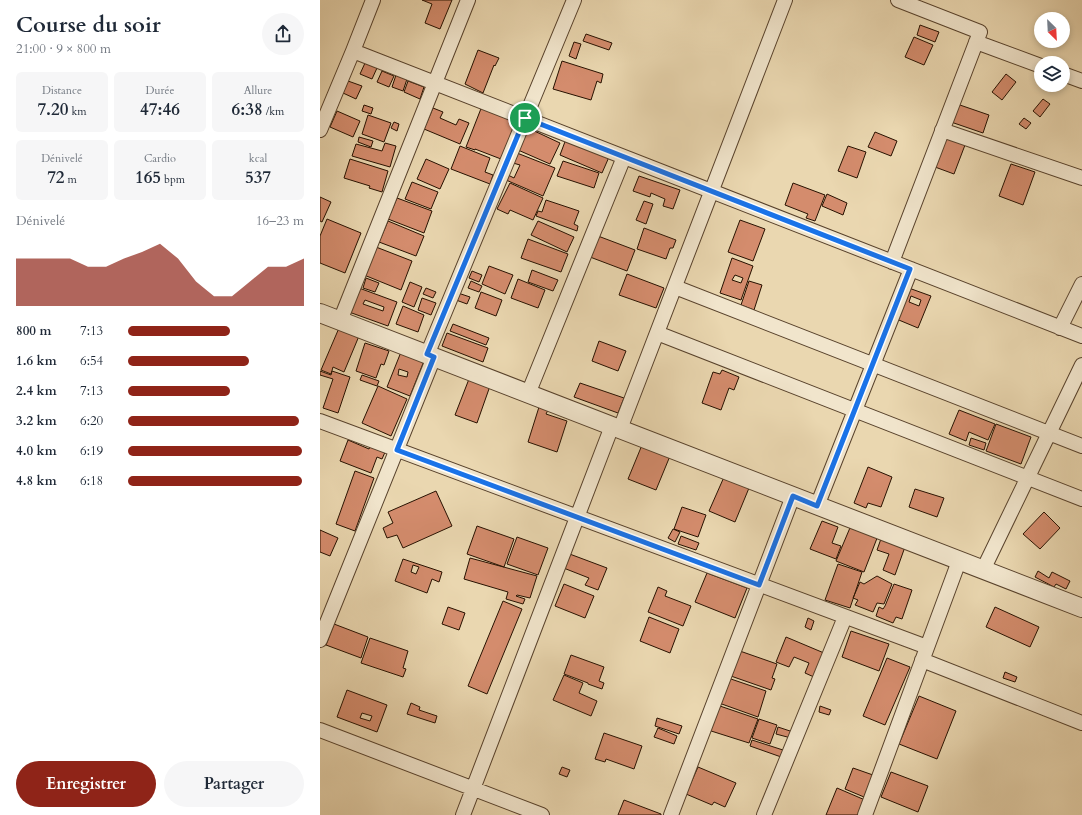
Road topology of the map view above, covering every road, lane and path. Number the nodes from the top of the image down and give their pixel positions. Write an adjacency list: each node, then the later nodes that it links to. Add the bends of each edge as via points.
1 (373, 0): 7 (street)
2 (468, 0): 11 (street)
3 (574, 0): 12 (street)
4 (785, 0): 17 (street)
5 (898, 0): 6 (street, via 980,32)
6 (976, 42): 8 (street); 14 (street)
7 (353, 51): 11 (street); 13 (street)
8 (1034, 63)
9 (1070, 77): 10 (street)
10 (1082, 81)
11 (434, 83): 12 (street); 23 (street)
12 (525, 118): 15 (street); 27 (street)
13 (320, 130)
14 (942, 130): 16 (street); 18 (street)
15 (624, 157): 17 (street); 30 (street)
16 (1082, 178)
17 (712, 191): 18 (street); 21 (street)
18 (892, 262): 19 (street)
19 (910, 269): 24 (street); 28 (street)
20 (1082, 284): 24 (street)
21 (675, 287): 25 (street); 28 (street)
22 (320, 313): 23 (street)
23 (340, 321): 27 (street)
24 (1060, 328): 26 (street)
25 (658, 333): 31 (street); 33 (street)
26 (1082, 336)
27 (431, 356): 30 (street); 36 (street)
28 (873, 364): 31 (street); 34 (street)
29 (1082, 364): 34 (street)
30 (528, 394): 33 (street)
31 (855, 410): 37 (street); 40 (street)
32 (320, 421): 36 (street)
33 (616, 428): 38 (street); 41 (street)
34 (1049, 433): 35 (street); 37 (street)
35 (1082, 446)
36 (397, 450): 41 (street); 47 (street)
37 (1027, 478): 39 (street); 43 (street)
38 (793, 496): 40 (street); 44 (street)
39 (1082, 499)
40 (817, 506): 42 (street)
41 (577, 517): 44 (street); 51 (street)
42 (959, 560): 43 (street); 48 (street)
43 (983, 570): 45 (street)
44 (759, 585): 46 (street); 54 (street)
45 (1082, 608)
46 (845, 617): 48 (street); 55 (street)
47 (320, 640)
48 (924, 654): 49 (street); 56 (street)
49 (1082, 723)
50 (320, 730): 51 (street)
51 (473, 788): 52 (street); 53 (street)
52 (463, 815)
53 (542, 815)
54 (671, 815)
55 (764, 815)
56 (865, 815)

